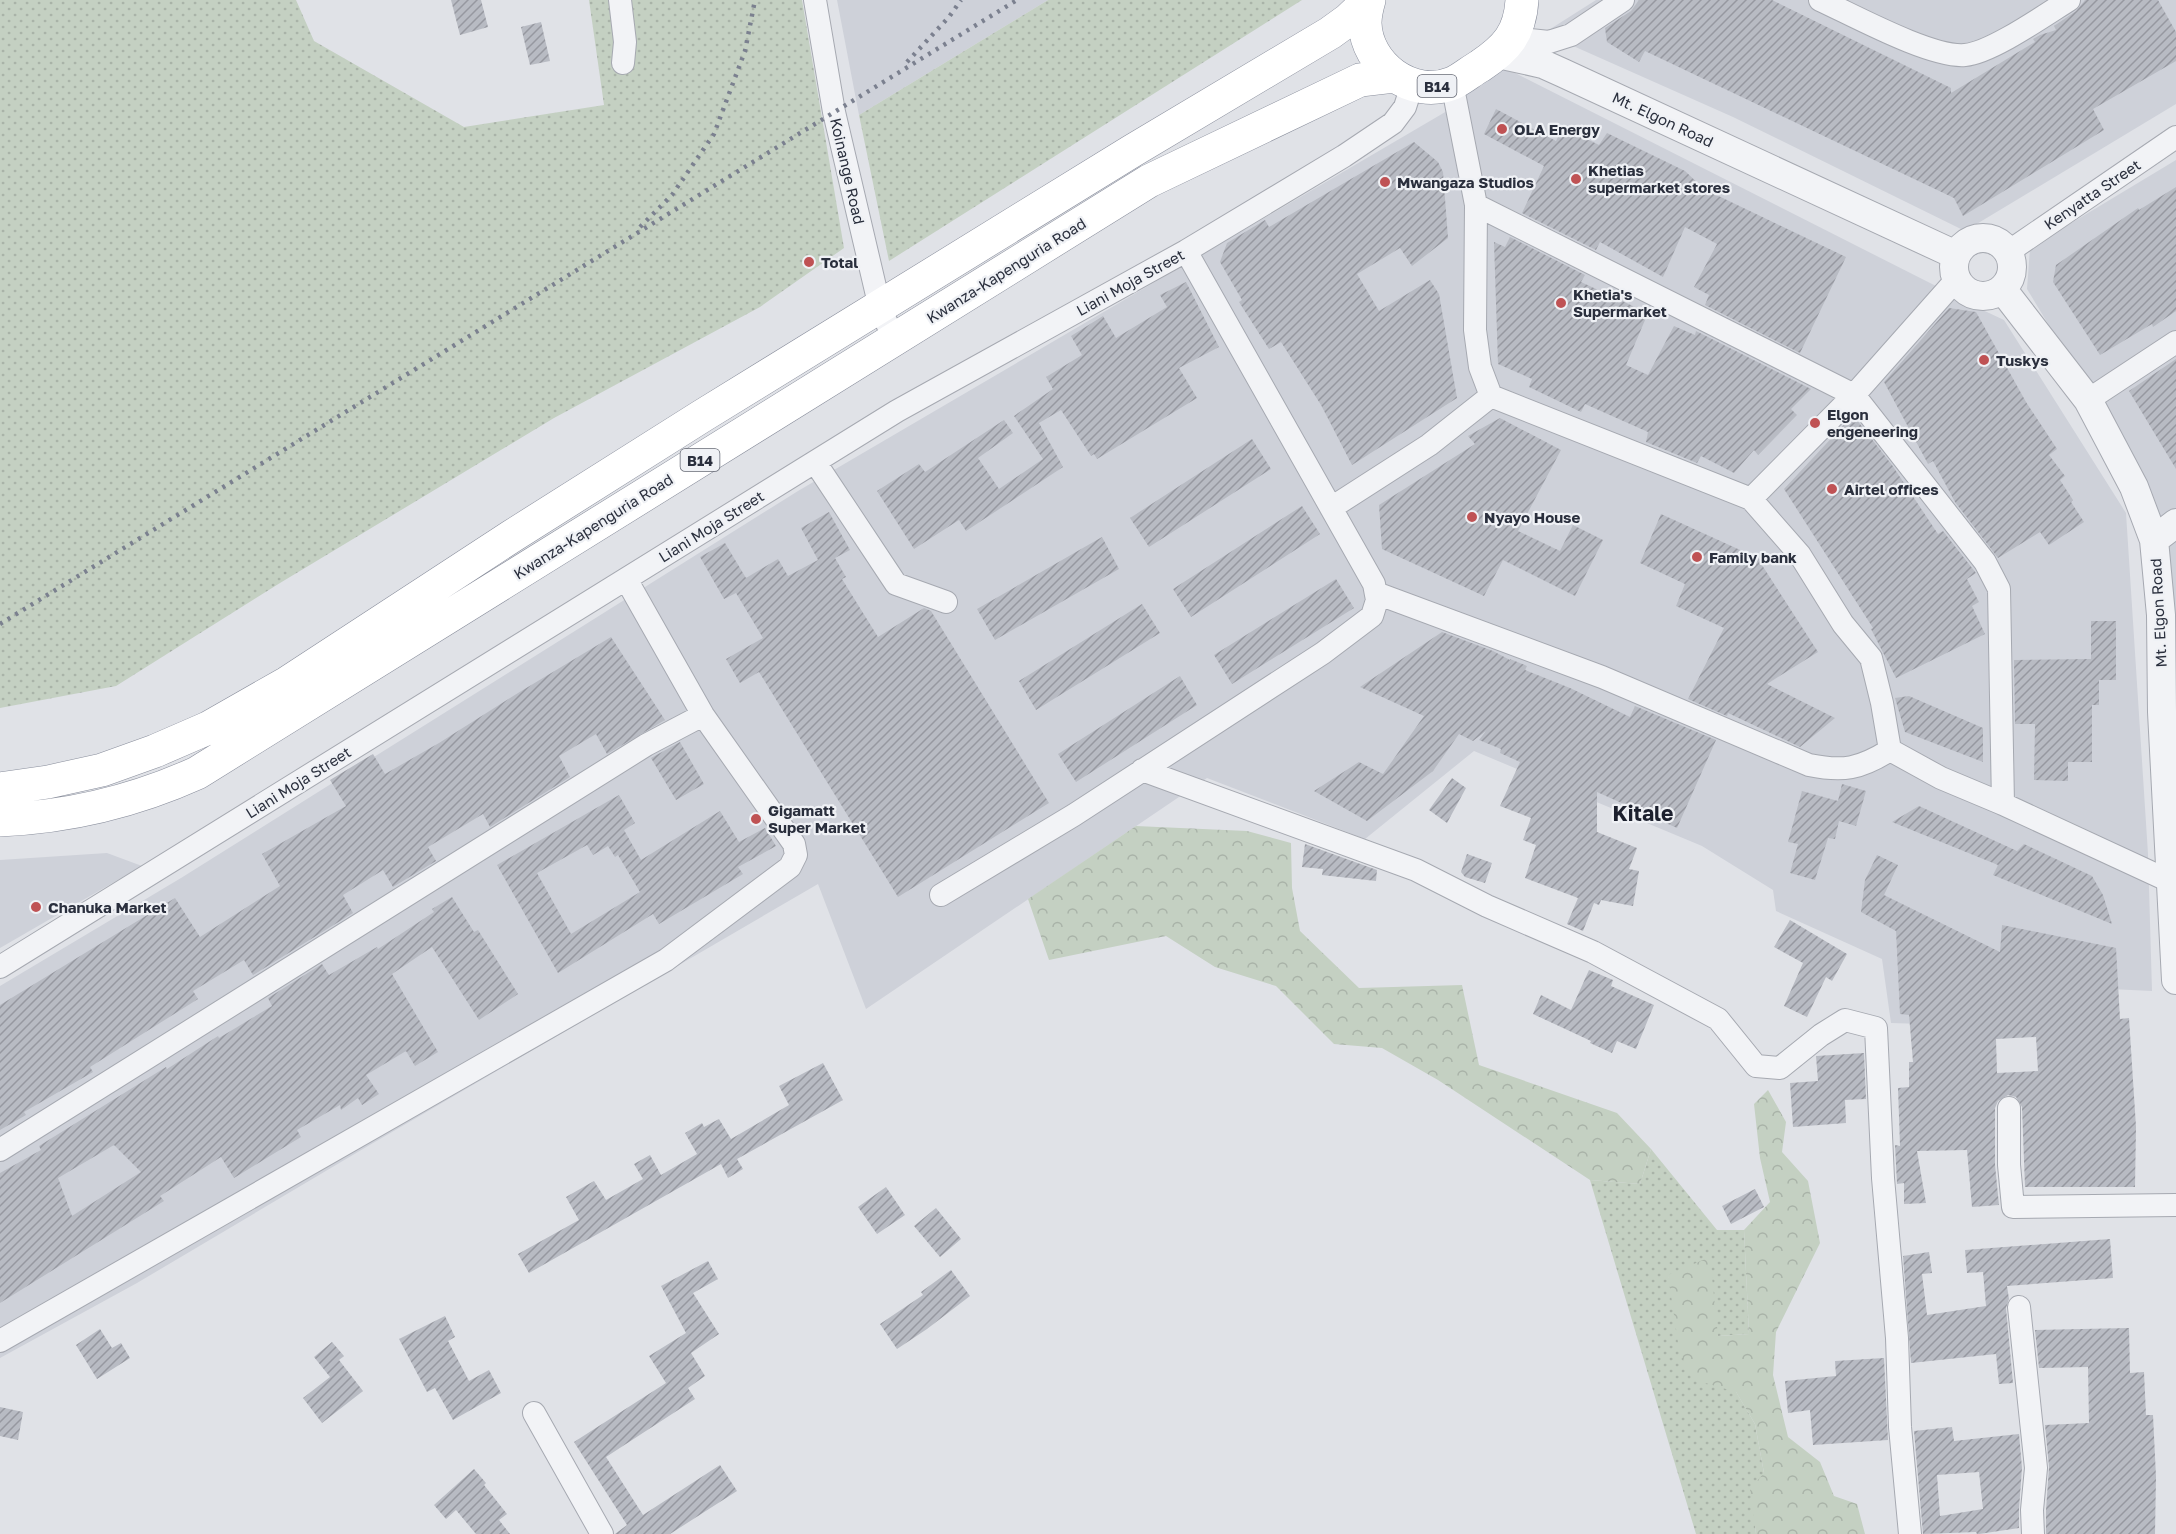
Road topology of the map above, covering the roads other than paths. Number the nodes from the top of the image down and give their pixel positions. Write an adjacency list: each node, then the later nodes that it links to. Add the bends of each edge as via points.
1 (620, 0): 8 (street)
2 (815, 0): 17 (street, Koinange Road, via 834,112)
3 (1369, 0): 9 (highway, B14, via 1365,22 1369,44 1378,62); 17 (highway, B14, via 1330,33)
4 (1623, 0): 7 (street, via 1571,35 1549,42)
5 (1820, 0): 6 (street, via 1920,45 1964,55 1988,49)
6 (2069, 0)
7 (1518, 22): 10 (highway, B14); 15 (street, Mt. Elgon Road, via 1543,64)
8 (623, 63)
9 (1403, 80): 10 (highway, B14, via 1432,87); 13 (street, Liani Moja Street, via 1405,107 1393,123); 18 (highway, Kwanza-Kapenguria Road / B14, via 1360,80 1149,181)
10 (1452, 83): 12 (street)
11 (2176, 137): 14 (street, Kenyatta Street)
12 (1476, 205): 20 (street); 21 (street, via 1475,330 1480,368)
13 (1186, 251): 23 (street, Liani Moja Street, via 897,411); 25 (street)
14 (2008, 252): 15 (street, via 1996,241 1981,238 1966,243); 16 (street, via 2013,267)
15 (1956, 267): 16 (street, via 1976,297 1991,297); 20 (street)
16 (2003, 290): 22 (street, Mt. Elgon Road)
17 (880, 308): 18 (street, Koinange Road); 33 (highway, B14, via 512,536 287,683 208,728 102,770)
18 (894, 339): 35 (highway, Kwanza-Kapenguria Road / B14, via 197,773 115,804)
19 (2176, 342): 22 (street)
20 (1854, 395): 24 (street); 34 (street, via 1985,562 1999,589)
21 (1491, 396): 24 (street); 25 (street, via 1429,445)
22 (2088, 400): 26 (street, Mt. Elgon Road, via 2134,487)
23 (815, 462): 27 (street, Liani Moja Street); 29 (street, via 896,584)
24 (1750, 499): 31 (street, via 1800,555 1843,624 1871,658)
25 (1331, 508): 28 (street)
26 (2165, 531): 36 (street, Mt. Elgon Road, via 2162,712)
27 (626, 579): 30 (street); 38 (street, Liani Moja Street)
28 (1376, 593): 31 (street, via 1602,677 1809,765 1832,770 1854,767 1872,762); 32 (street, via 1372,616 1323,653)
29 (946, 602)
30 (703, 715): 41 (street, via 646,745); 44 (street, via 794,844 796,855 782,875 666,960)
31 (1890, 750): 34 (street, via 1941,778)
32 (1142, 770): 37 (street); 47 (street, via 1416,870 1486,906 1593,952 1718,1019 1756,1066 1780,1068 1845,1020 1876,1028 1883,1178)
33 (0, 789)
34 (2003, 804): 36 (street)
35 (0, 820)
36 (2174, 884): 39 (street, Mt. Elgon Road)
37 (941, 895)
38 (0, 967)
39 (2176, 980)
40 (2009, 1108): 42 (street, via 2013,1208)
41 (0, 1150)
42 (2176, 1205)
43 (2019, 1307): 48 (street, via 2036,1468)
44 (0, 1341)
45 (534, 1413): 46 (street)
46 (602, 1534)
47 (1910, 1534)
48 (2033, 1534)

